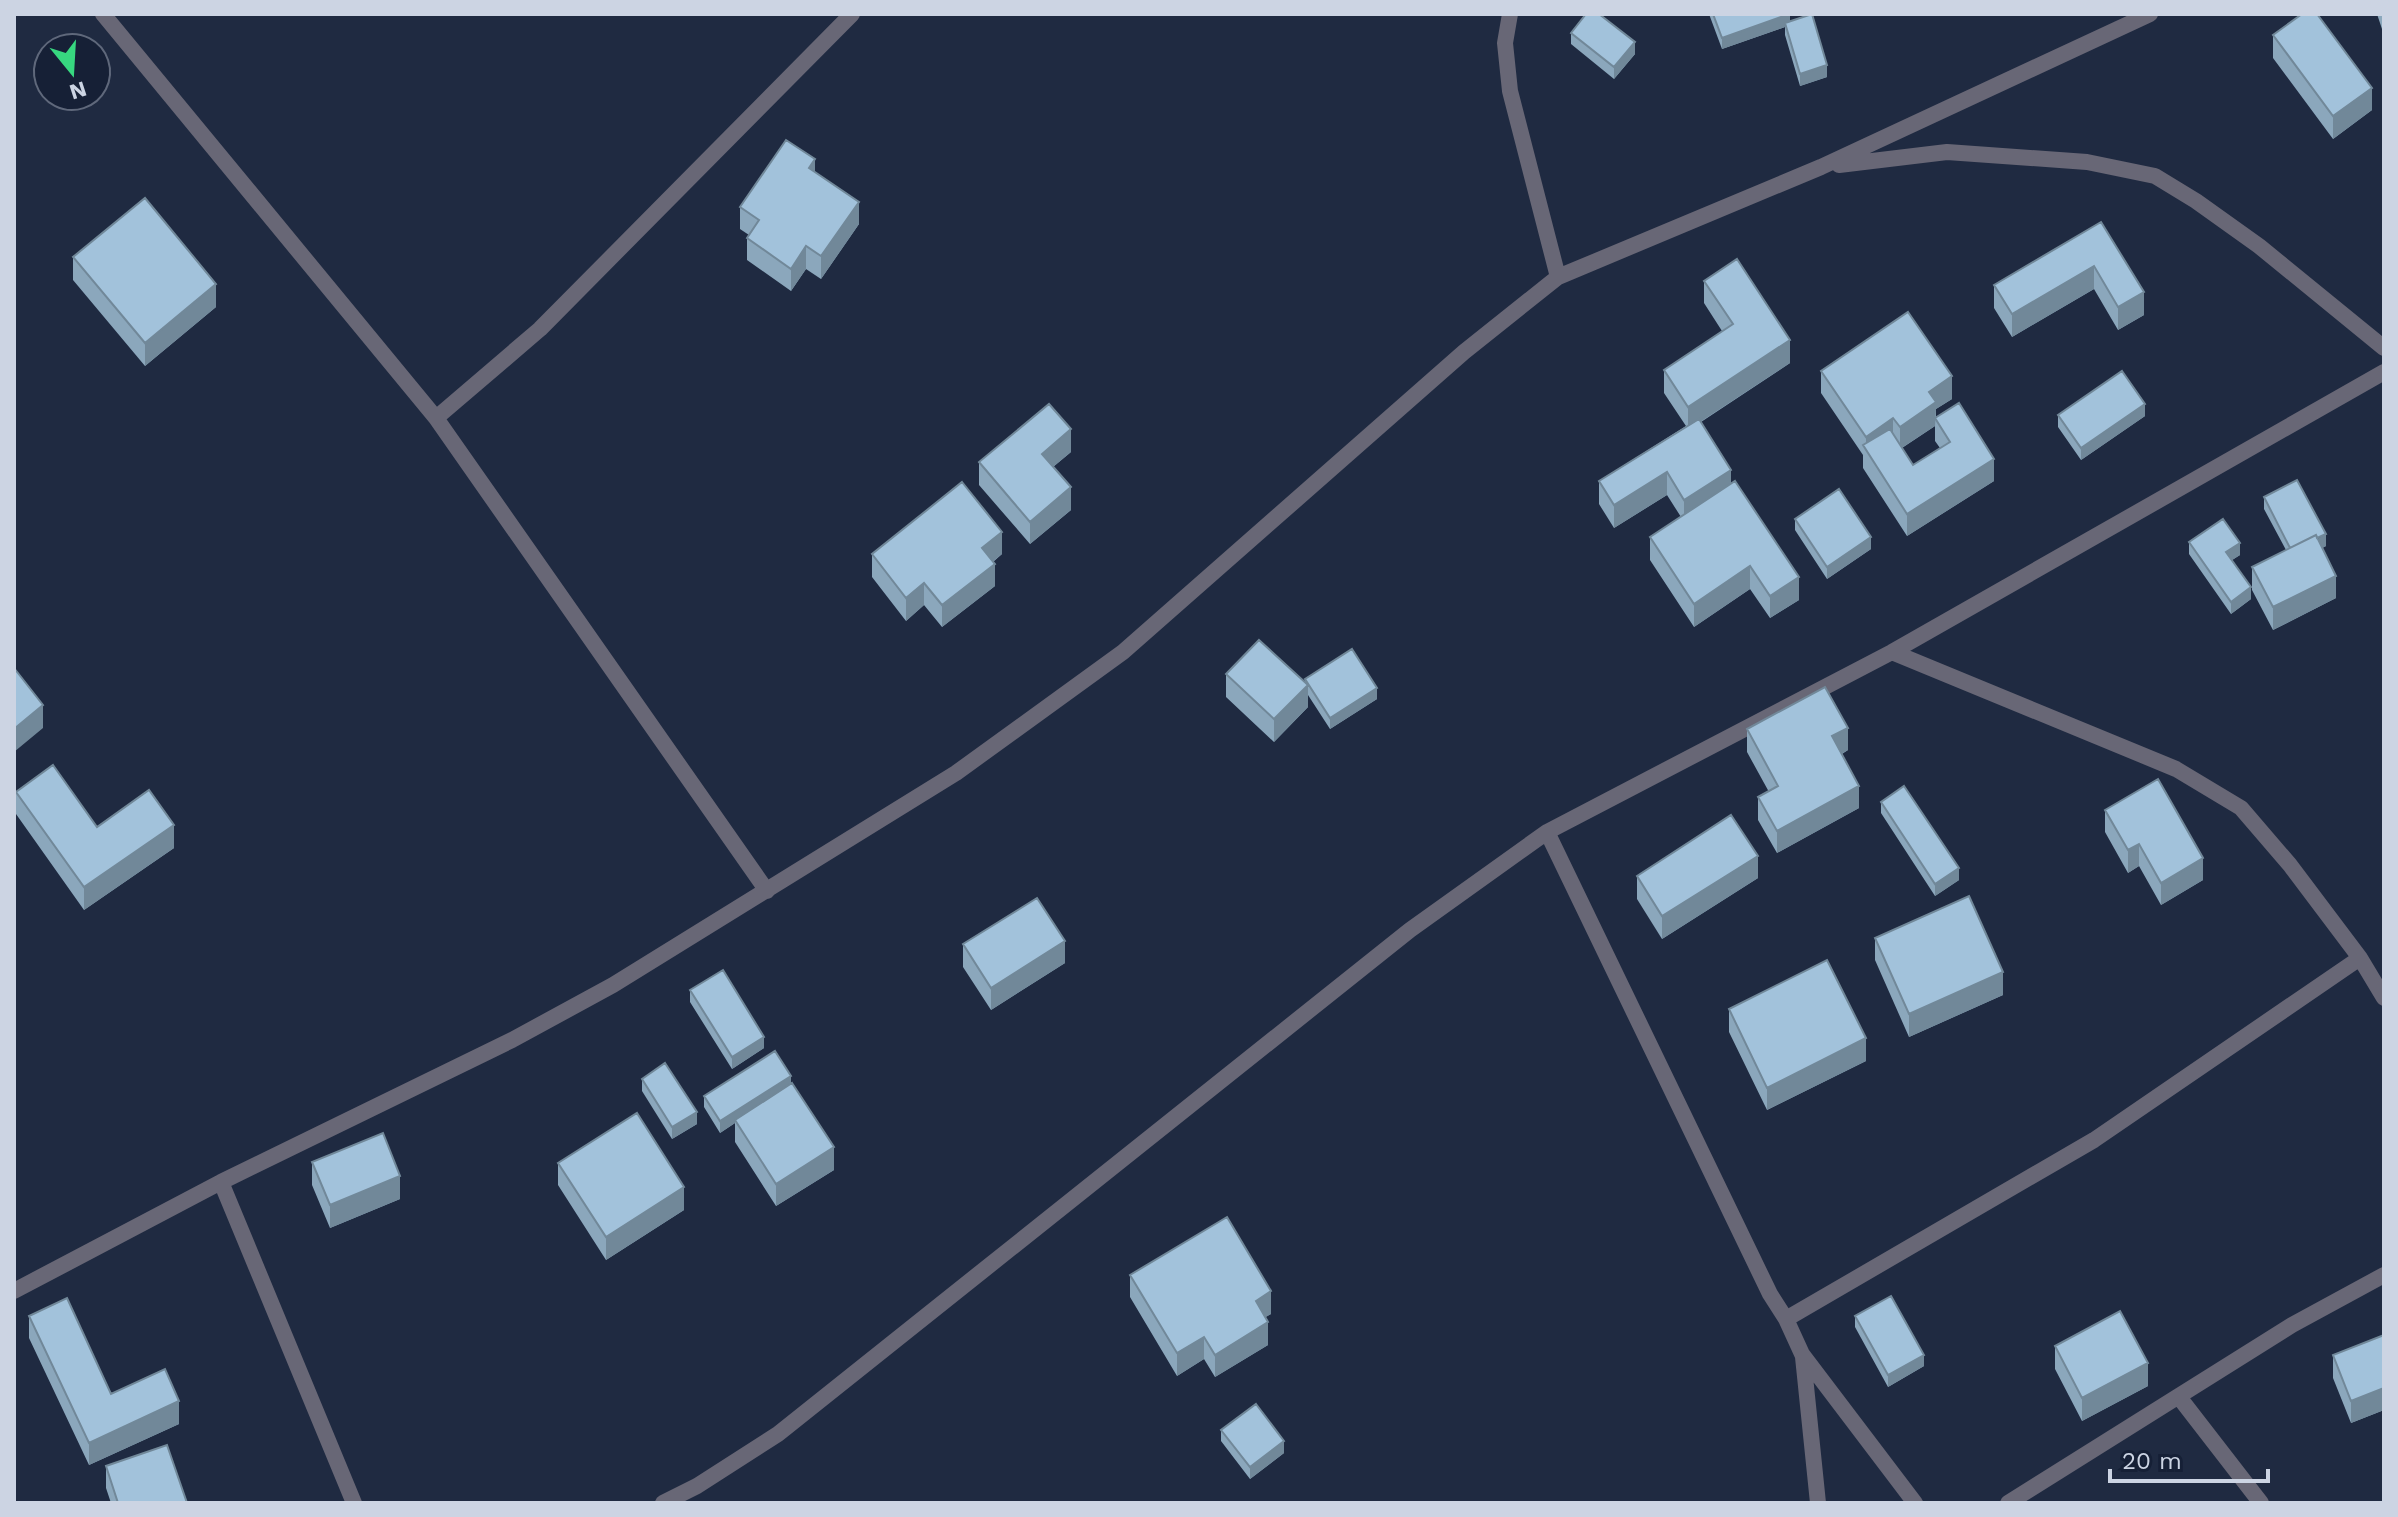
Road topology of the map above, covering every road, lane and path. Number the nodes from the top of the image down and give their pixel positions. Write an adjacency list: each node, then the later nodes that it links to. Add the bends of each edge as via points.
1 (103, 14): 9 (street)
2 (852, 14): 9 (street, via 540,329)
3 (1510, 14): 6 (street, via 1505,43 1510,91)
4 (2150, 14): 5 (street)
5 (1821, 167): 6 (street); 7 (street, via 1947,152 2087,162 2155,176 2259,246)
6 (1558, 277): 12 (street, via 1464,352 1123,652 956,773)
7 (2384, 348)
8 (2384, 372): 10 (street)
9 (436, 418): 12 (street)
10 (1892, 652): 11 (street); 13 (street, via 2176,769 2241,808)
11 (1547, 832): 18 (street); 22 (street, via 1410,930 778,1434)
12 (767, 891): 15 (street, via 512,1040)
13 (2360, 958): 14 (street); 18 (street, via 2094,1140)
14 (2384, 998)
15 (221, 1182): 17 (street); 21 (street)
16 (2384, 1275): 20 (street, via 2292,1325)
17 (14, 1291)
18 (1786, 1319): 19 (street)
19 (1802, 1354): 23 (street); 24 (street)
20 (2179, 1397): 25 (street); 26 (street)
21 (354, 1503)
22 (663, 1503)
23 (1818, 1503)
24 (1915, 1503)
25 (2008, 1503)
26 (2261, 1503)

